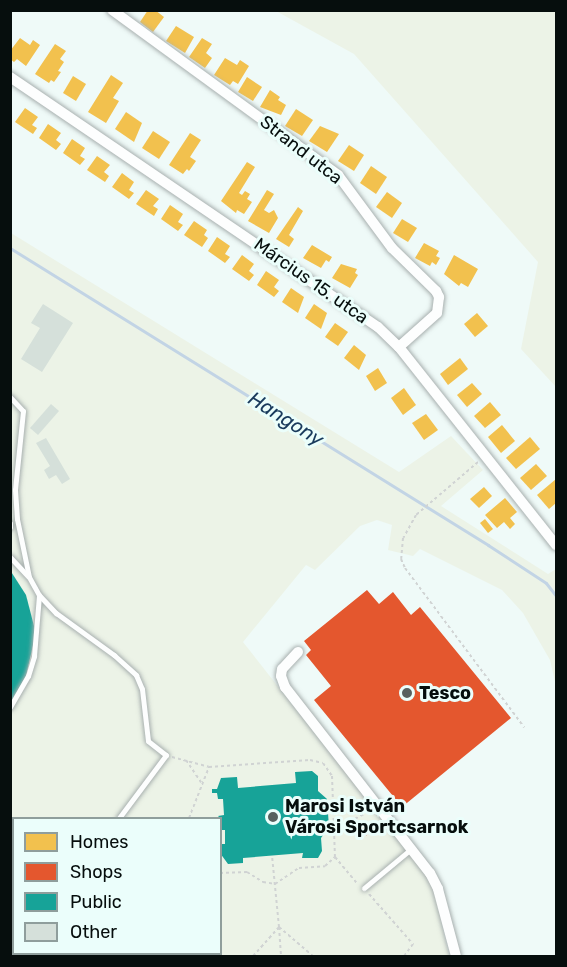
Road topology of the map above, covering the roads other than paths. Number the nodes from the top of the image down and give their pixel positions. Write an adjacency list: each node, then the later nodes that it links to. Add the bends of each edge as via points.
1 (112, 10): 3 (street, Strand utca, via 338,175 392,248 439,297 437,313)
2 (10, 77): 3 (street, Március 15. utca, via 357,311)
3 (399, 347): 5 (street, Március 15. utca)
4 (10, 397): 7 (lane, via 23,411 16,519)
5 (556, 545)
6 (10, 557): 7 (lane)
7 (29, 577): 8 (lane)
8 (39, 595): 10 (lane, via 34,656 28,676); 11 (lane, via 56,613 136,675 142,689 148,741 166,755)
9 (298, 652): 12 (street, via 282,669 285,687)
10 (10, 707)
11 (120, 817)
12 (411, 849): 13 (lane); 14 (street, via 435,881)
13 (364, 888)
14 (456, 957)

